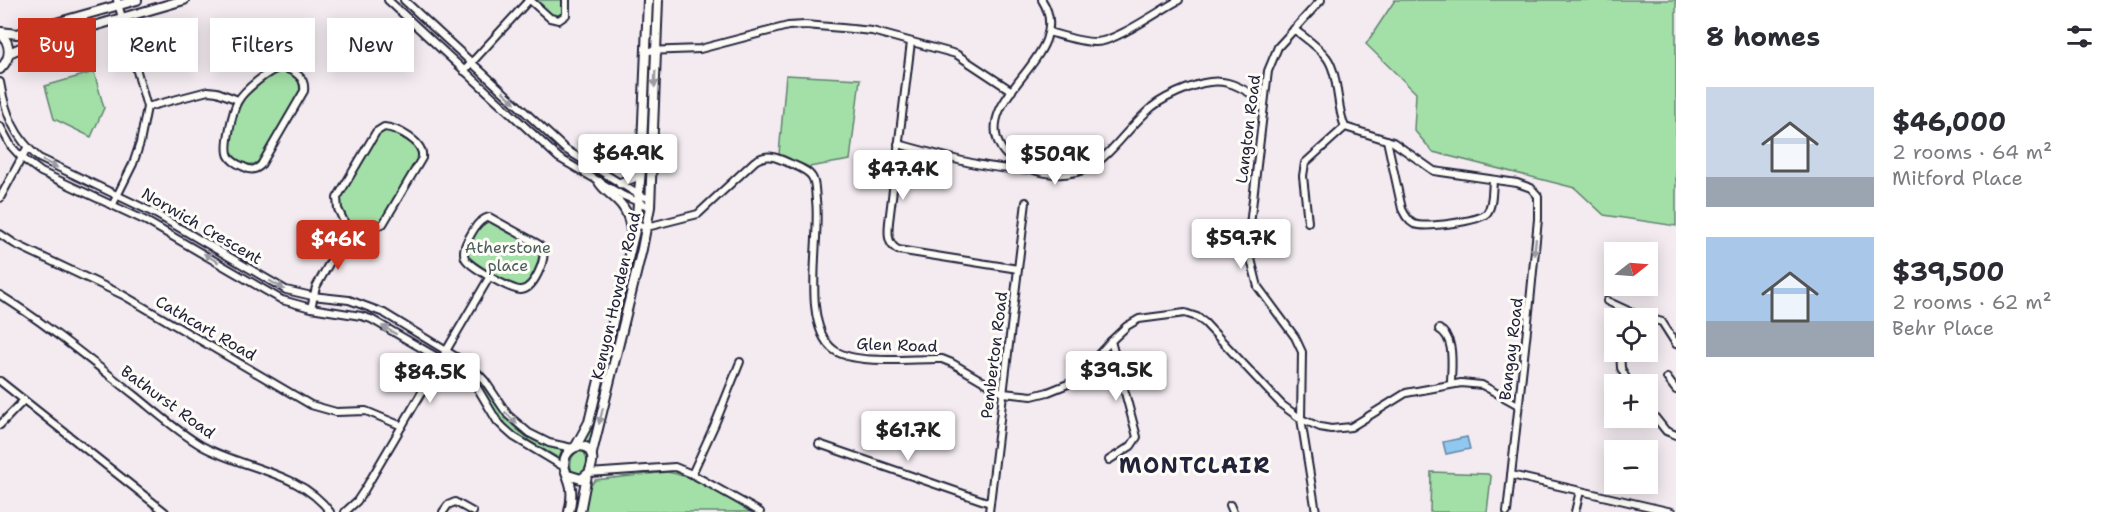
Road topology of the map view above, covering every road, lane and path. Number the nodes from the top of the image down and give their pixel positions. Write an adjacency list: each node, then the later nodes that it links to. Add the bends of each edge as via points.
1 (137, 0): 12 (street)
2 (184, 0): 13 (street)
3 (388, 0): 24 (street)
4 (404, 0): 22 (street)
5 (529, 0): 6 (street, via 550,18 559,20 566,15); 22 (street)
6 (566, 0)
7 (648, 0): 19 (street, Kenyon Howden Road)
8 (658, 0): 20 (street, Kenyon Howden Road)
9 (1042, 0): 17 (street, via 1050,18)
10 (1179, 0): 17 (street, via 1100,42)
11 (1321, 0): 15 (street, Langton Road)
12 (118, 3): 13 (street); 16 (street, via 17,34)
13 (121, 18)
14 (108, 22): 21 (street)
15 (1294, 29): 29 (street, Langton Road, via 1273,57); 32 (street, via 1329,62)
16 (0, 32): 21 (street, via 9,45)
17 (1049, 32): 27 (street, via 1036,59)
18 (911, 42): 20 (street, via 872,31 796,25 714,46); 27 (street, via 956,54); 34 (street)
19 (645, 51): 20 (street); 38 (street, Kenyon Howden Road)
20 (656, 52): 46 (street, Kenyon Howden Road, one-way to 46)
21 (9, 53): 23 (street)
22 (472, 62): 24 (street); 41 (street, one-way to 41, via 565,149)
23 (0, 69)
24 (464, 71): 40 (street, via 559,158)
25 (137, 72): 30 (street)
26 (0, 82): 35 (street, Norwich Crescent, via 14,131)
27 (1012, 91): 37 (street, via 998,115 998,142 1008,156)
28 (238, 100): 28 (street, via 278,68 297,74 304,83 300,99 269,153 253,170 231,160 228,153); 30 (street, via 208,91)
29 (1264, 102): 37 (street, via 1232,84 1200,84 1151,108 1109,153 1088,169 1063,174); 76 (street, Langton Road, via 1250,225 1251,259 1258,287 1302,352)
30 (147, 107): 42 (street, via 140,142)
31 (0, 126): 36 (street, Norwich Crescent)
32 (1345, 127): 33 (street); 48 (street, via 1305,163)
33 (1388, 140): 39 (street, via 1434,171); 39 (street, via 1402,210 1414,224 1478,219 1490,207)
34 (898, 144): 37 (street, via 988,165); 56 (street, via 888,231 893,247)
35 (27, 148): 36 (street); 42 (street, Norwich Crescent, one-way to 42, via 51,164)
36 (21, 157): 43 (street); 47 (street, Norwich Crescent, via 41,172)
37 (1030, 169)
38 (641, 170): 41 (street); 44 (street, Kenyon Howden Road)
39 (1493, 181): 75 (street, Bangay Road, one-way to 75, via 1528,186 1539,199)
40 (598, 182): 44 (street); 49 (street, via 623,207)
41 (620, 183): 44 (street)
42 (119, 195): 47 (street); 51 (street, Norwich Crescent)
43 (0, 198)
44 (639, 199): 46 (street); 49 (street, Kenyon Howden Road)
45 (1026, 202): 56 (street, Pemberton Road)
46 (651, 203): 50 (street, Kenyon Howden Road)
47 (113, 204): 54 (street, Norwich Crescent)
48 (1308, 222)
49 (633, 224): 50 (street, Glen Road); 82 (street, Kenyon Howden Road, via 633,241 589,422)
50 (647, 227): 73 (street, Glen Road, via 705,210 754,160 769,156 782,159 807,172 814,181 818,213 815,307 820,332 828,344 852,358 947,361); 83 (street, Kenyon Howden Road, one-way to 83)
51 (183, 229): 54 (street); 55 (street, Norwich Crescent)
52 (348, 230): 52 (street, via 337,198 376,132 391,128 418,144 422,158 383,224); 60 (street)
53 (0, 234): 79 (street, Cathcart Road, via 123,295 310,405 336,412 366,411)
54 (178, 239): 57 (street, Norwich Crescent, one-way to 54)
55 (245, 266): 57 (street); 60 (street, Norwich Crescent, one-way to 60, via 286,290)
56 (1018, 269): 73 (street, Pemberton Road)
57 (240, 276): 62 (street, Norwich Crescent, via 282,300)
58 (490, 276): 58 (street, via 464,255 466,244 483,219 492,217 543,249 544,261 525,289 515,289); 66 (street)
59 (0, 294): 94 (street, Bathurst Road, via 197,442 230,459 302,485 323,501)
60 (312, 296): 62 (street); 66 (street, Norwich Crescent, via 367,305)
61 (1607, 301): 65 (street, via 1662,322)
62 (311, 308): 67 (street, Norwich Crescent, one-way to 62, via 371,319)
63 (1439, 330): 71 (street, via 1450,342)
64 (1111, 341): 73 (street, Glen Road, via 1069,384 1032,396); 76 (street, Glen Road, via 1139,319 1185,313 1197,317 1277,400); 84 (street, via 1137,437 1131,446)
65 (1676, 344)
66 (447, 351): 67 (street); 82 (street, Norwich Crescent, one-way to 82, via 479,373 500,406 519,425 542,441)
67 (442, 360): 79 (street); 85 (street, Norwich Crescent, via 468,378 514,437)
68 (740, 362): 88 (street)
69 (1666, 378): 72 (street)
70 (0, 381): 74 (street)
71 (1451, 384): 75 (street, Glen Road, via 1482,385); 76 (street, Glen Road, via 1406,393 1352,427 1320,428)
72 (1676, 390)
73 (1004, 393): 92 (street, Pemberton Road)
74 (24, 400): 78 (street); 93 (street)
75 (1518, 405): 90 (street, Bangay Road)
76 (1301, 419): 101 (street, Langton Road)
77 (1658, 421): 80 (street, via 1666,431)
78 (0, 425)
79 (402, 426): 95 (street, via 365,489)
80 (1676, 435)
81 (819, 444): 92 (street)
82 (574, 447): 83 (street, via 586,447); 85 (street, via 567,453)
83 (592, 457): 86 (street); 87 (street)
84 (1109, 460)
85 (564, 467): 89 (street)
86 (611, 471): 87 (street); 88 (street, via 669,467)
87 (588, 474): 89 (street, via 577,479); 98 (street)
88 (692, 474): 99 (street)
89 (568, 475): 98 (street)
90 (1511, 475): 91 (street); 102 (street, Bangay Road)
91 (1580, 491): 103 (street); 104 (street)
92 (990, 503): 100 (street, Pemberton Road)
93 (165, 512)
94 (330, 512)
95 (345, 512)
96 (443, 512): 97 (street, via 455,502)
97 (474, 512)
98 (574, 512)
99 (760, 512)
100 (989, 512)
101 (1316, 512)
102 (1507, 512)
103 (1575, 512)
104 (1672, 512)

